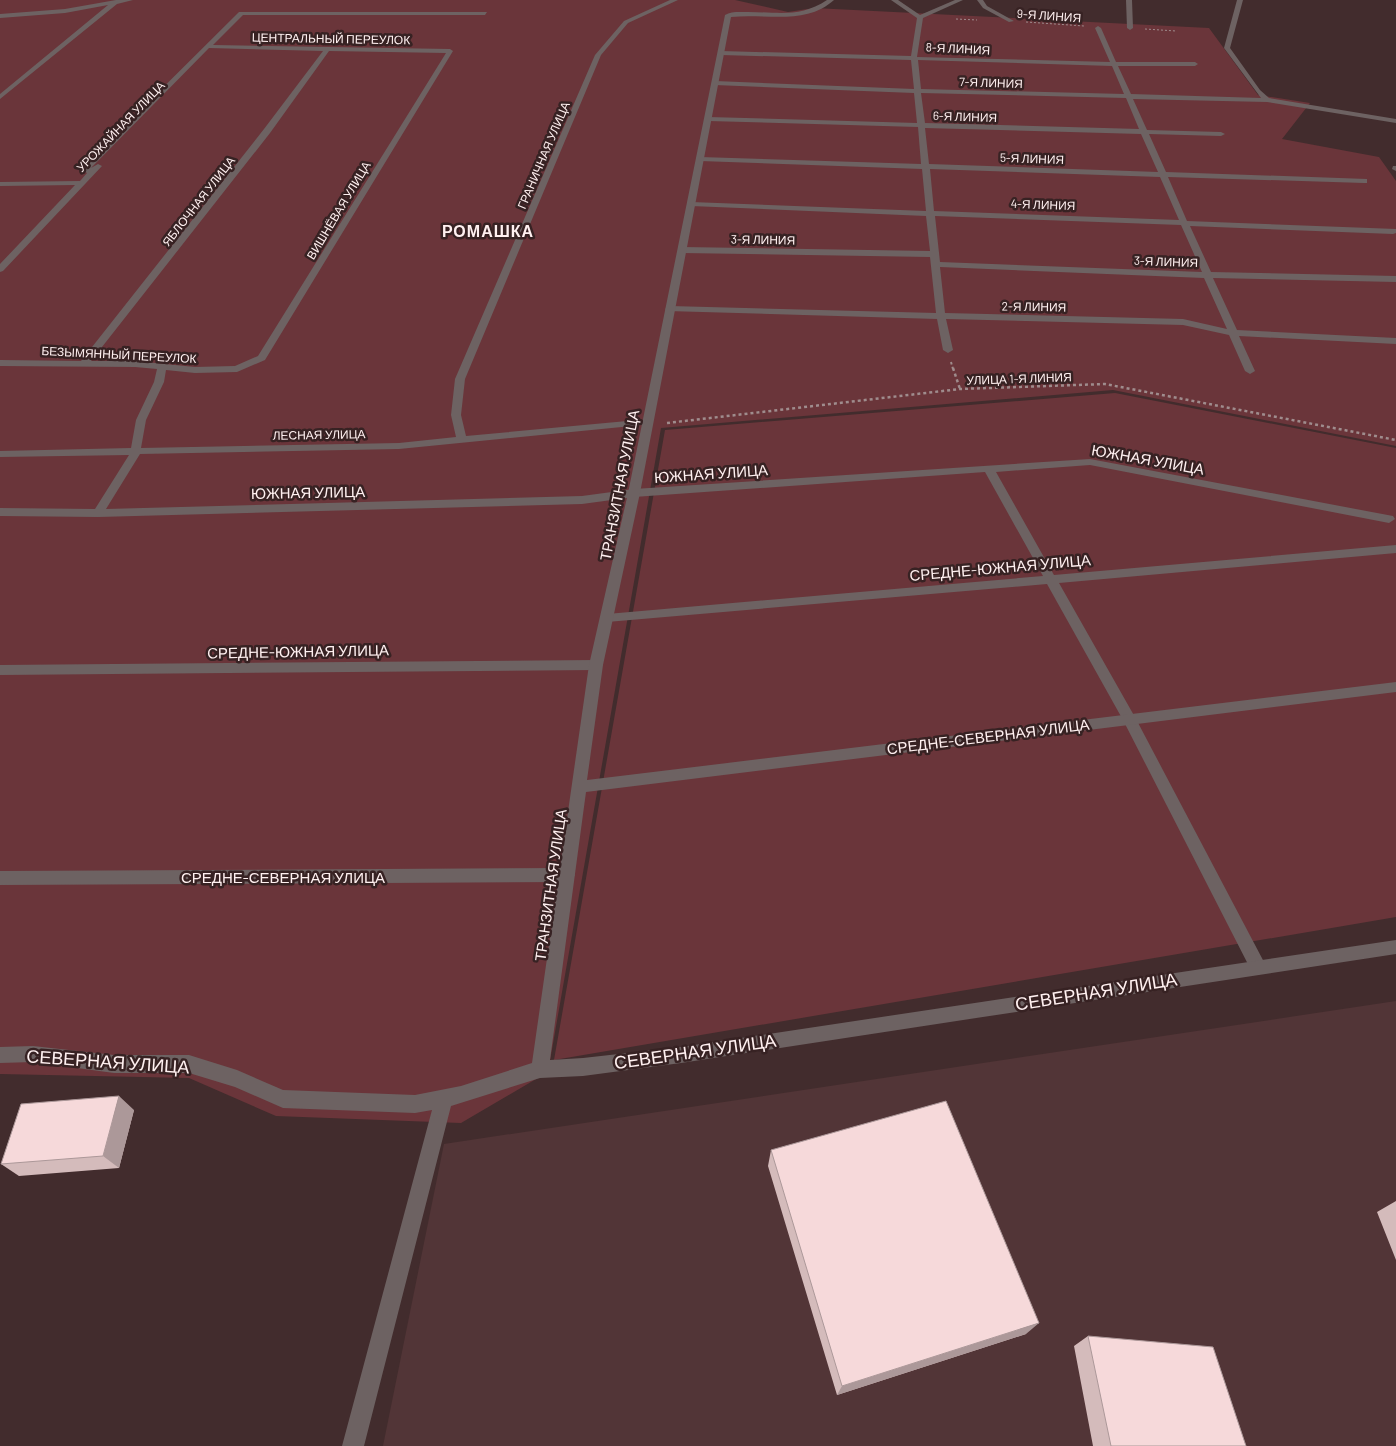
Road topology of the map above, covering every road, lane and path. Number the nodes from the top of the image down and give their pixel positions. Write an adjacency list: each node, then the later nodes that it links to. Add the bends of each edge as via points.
1 (130, 0): 9 (street)
2 (674, 0): 64 (street, ГРАНИЧНАЯ УЛИЦА, via 626,22 598,55 460,379 456,415)
3 (831, 0): 21 (street, ТРАНЗИТНАЯ УЛИЦА, via 812,11 793,16 745,12 728,15)
4 (894, 0): 13 (street)
5 (960, 0): 13 (street)
6 (980, 0): 14 (street, via 985,7)
7 (1129, 0): 16 (street)
8 (1240, 0): 29 (street, via 1227,48)
9 (116, 2): 12 (street, via 65,11); 27 (street)
10 (250, 9): 11 (street); 18 (street, УРОЖАЙНАЯ УЛИЦА); 37 (street, via 241,13 86,169)
11 (485, 12)
12 (0, 16)
13 (920, 17): 14 (path, 9-Я ЛИНИЯ); 22 (street)
14 (1011, 21): 15 (path, 9-Я ЛИНИЯ)
15 (1098, 28): 23 (street)
16 (1130, 28): 17 (path)
17 (1176, 31)
18 (211, 47): 19 (lane, ЦЕНТРАЛЬНЫЙ ПЕРЕУЛОК); 37 (street, УРОЖАЙНАЯ УЛИЦА)
19 (328, 48): 20 (lane, ЦЕНТРАЛЬНЫЙ ПЕРЕУЛОК); 58 (street, ЯБЛОЧНАЯ УЛИЦА, via 268,131)
20 (450, 51): 60 (street, ВИШНЁВАЯ УЛИЦА, via 262,358)
21 (721, 53): 22 (street, 8-Я ЛИНИЯ); 25 (street, ТРАНЗИТНАЯ УЛИЦА)
22 (914, 57): 23 (street, 8-Я ЛИНИЯ); 26 (street)
23 (1113, 64): 24 (street, 8-Я ЛИНИЯ); 28 (street)
24 (1195, 64)
25 (715, 83): 26 (street, 7-Я ЛИНИЯ); 30 (street, ТРАНЗИТНАЯ УЛИЦА)
26 (917, 91): 28 (street, 7-Я ЛИНИЯ); 32 (street)
27 (0, 96)
28 (1128, 97): 29 (street, 7-Я ЛИНИЯ); 33 (street)
29 (1267, 100): 31 (street, 7-Я ЛИНИЯ)
30 (708, 119): 32 (street, 6-Я ЛИНИЯ); 35 (street, ТРАНЗИТНАЯ УЛИЦА)
31 (1396, 121)
32 (921, 126): 33 (street, 6-Я ЛИНИЯ); 36 (street)
33 (1144, 133): 34 (street, 6-Я ЛИНИЯ); 38 (street)
34 (1221, 134)
35 (700, 159): 36 (street, 5-Я ЛИНИЯ); 42 (street, ТРАНЗИТНАЯ УЛИЦА)
36 (925, 166): 38 (street, 5-Я ЛИНИЯ); 43 (street)
37 (92, 172): 40 (street, УРОЖАЙНАЯ УЛИЦА)
38 (1162, 173): 39 (street, 5-Я ЛИНИЯ); 44 (street)
39 (1364, 181)
40 (82, 183): 41 (street); 49 (street, УРОЖАЙНАЯ УЛИЦА)
41 (0, 184)
42 (691, 204): 43 (street, 4-Я ЛИНИЯ); 46 (street, ТРАНЗИТНАЯ УЛИЦА)
43 (930, 211): 44 (street, 4-Я ЛИНИЯ); 47 (street)
44 (1184, 222): 45 (street, 4-Я ЛИНИЯ); 50 (street)
45 (1393, 231)
46 (682, 250): 47 (street, 3-Я ЛИНИЯ); 52 (street, ТРАНЗИТНАЯ УЛИЦА)
47 (934, 254): 48 (street)
48 (935, 264): 50 (street, 3-Я ЛИНИЯ); 53 (street)
49 (0, 269)
50 (1207, 275): 51 (street, 3-Я ЛИНИЯ); 54 (street)
51 (1396, 280)
52 (670, 309): 53 (street, 2-Я ЛИНИЯ); 63 (street, ТРАНЗИТНАЯ УЛИЦА)
53 (941, 316): 54 (street, 2-Я ЛИНИЯ, via 1183,322); 56 (street)
54 (1233, 333): 55 (street, 2-Я ЛИНИЯ); 61 (street)
55 (1396, 341)
56 (948, 350): 62 (path)
57 (0, 363): 58 (street, БЕЗЫМЯННЫЙ ПЕРЕУЛОК)
58 (83, 364): 59 (street, БЕЗЫМЯННЫЙ ПЕРЕУЛОК, via 135,364)
59 (162, 368): 60 (street, БЕЗЫМЯННЫЙ ПЕРЕУЛОК); 66 (street, via 141,420)
60 (237, 368)
61 (1250, 371)
62 (960, 389): 63 (path, УЛИЦА 1-Я ЛИНИЯ, via 688,422); 65 (path, УЛИЦА 1-Я ЛИНИЯ, via 1105,384)
63 (642, 423): 64 (street, ЛЕСНАЯ УЛИЦА); 69 (street, ТРАНЗИТНАЯ УЛИЦА)
64 (462, 440): 66 (street, ЛЕСНАЯ УЛИЦА, via 398,446)
65 (1396, 440)
66 (135, 453): 67 (street, ЛЕСНАЯ УЛИЦА); 71 (street)
67 (0, 454)
68 (989, 469): 69 (street, ЮЖНАЯ УЛИЦА); 72 (street, ЮЖНАЯ УЛИЦА, via 1090,462); 74 (street)
69 (634, 493): 71 (street, ЮЖНАЯ УЛИЦА, via 582,500); 75 (street, ТРАНЗИТНАЯ УЛИЦА)
70 (0, 512): 71 (street, ЮЖНАЯ УЛИЦА)
71 (98, 513)
72 (1389, 519)
73 (1396, 549): 74 (street, СРЕДНЕ-ЮЖНАЯ УЛИЦА)
74 (1050, 579): 75 (street, СРЕДНЕ-ЮЖНАЯ УЛИЦА); 79 (street)
75 (607, 618): 76 (street, ТРАНЗИТНАЯ УЛИЦА)
76 (596, 665): 77 (street, СРЕДНЕ-ЮЖНАЯ УЛИЦА); 80 (street, ТРАНЗИТНАЯ УЛИЦА)
77 (0, 670)
78 (1396, 687): 79 (street, СРЕДНЕ-СЕВЕРНАЯ УЛИЦА)
79 (1130, 719): 80 (street, СРЕДНЕ-СЕВЕРНАЯ УЛИЦА); 84 (street)
80 (579, 787): 81 (street, ТРАНЗИТНАЯ УЛИЦА)
81 (567, 875): 82 (street, СРЕДНЕ-СЕВЕРНАЯ УЛИЦА); 86 (street, ТРАНЗИТНАЯ УЛИЦА)
82 (0, 878)
83 (1396, 947): 84 (street, СЕВЕРНАЯ УЛИЦА)
84 (1258, 967): 86 (street, СЕВЕРНАЯ УЛИЦА, via 681,1055)
85 (0, 1055): 87 (street, СЕВЕРНАЯ УЛИЦА, via 33,1054 114,1064 189,1064 237,1079 283,1099 415,1104)
86 (540, 1069): 87 (street, СЕВЕРНАЯ УЛИЦА)
87 (444, 1098): 88 (street)
88 (353, 1446)

